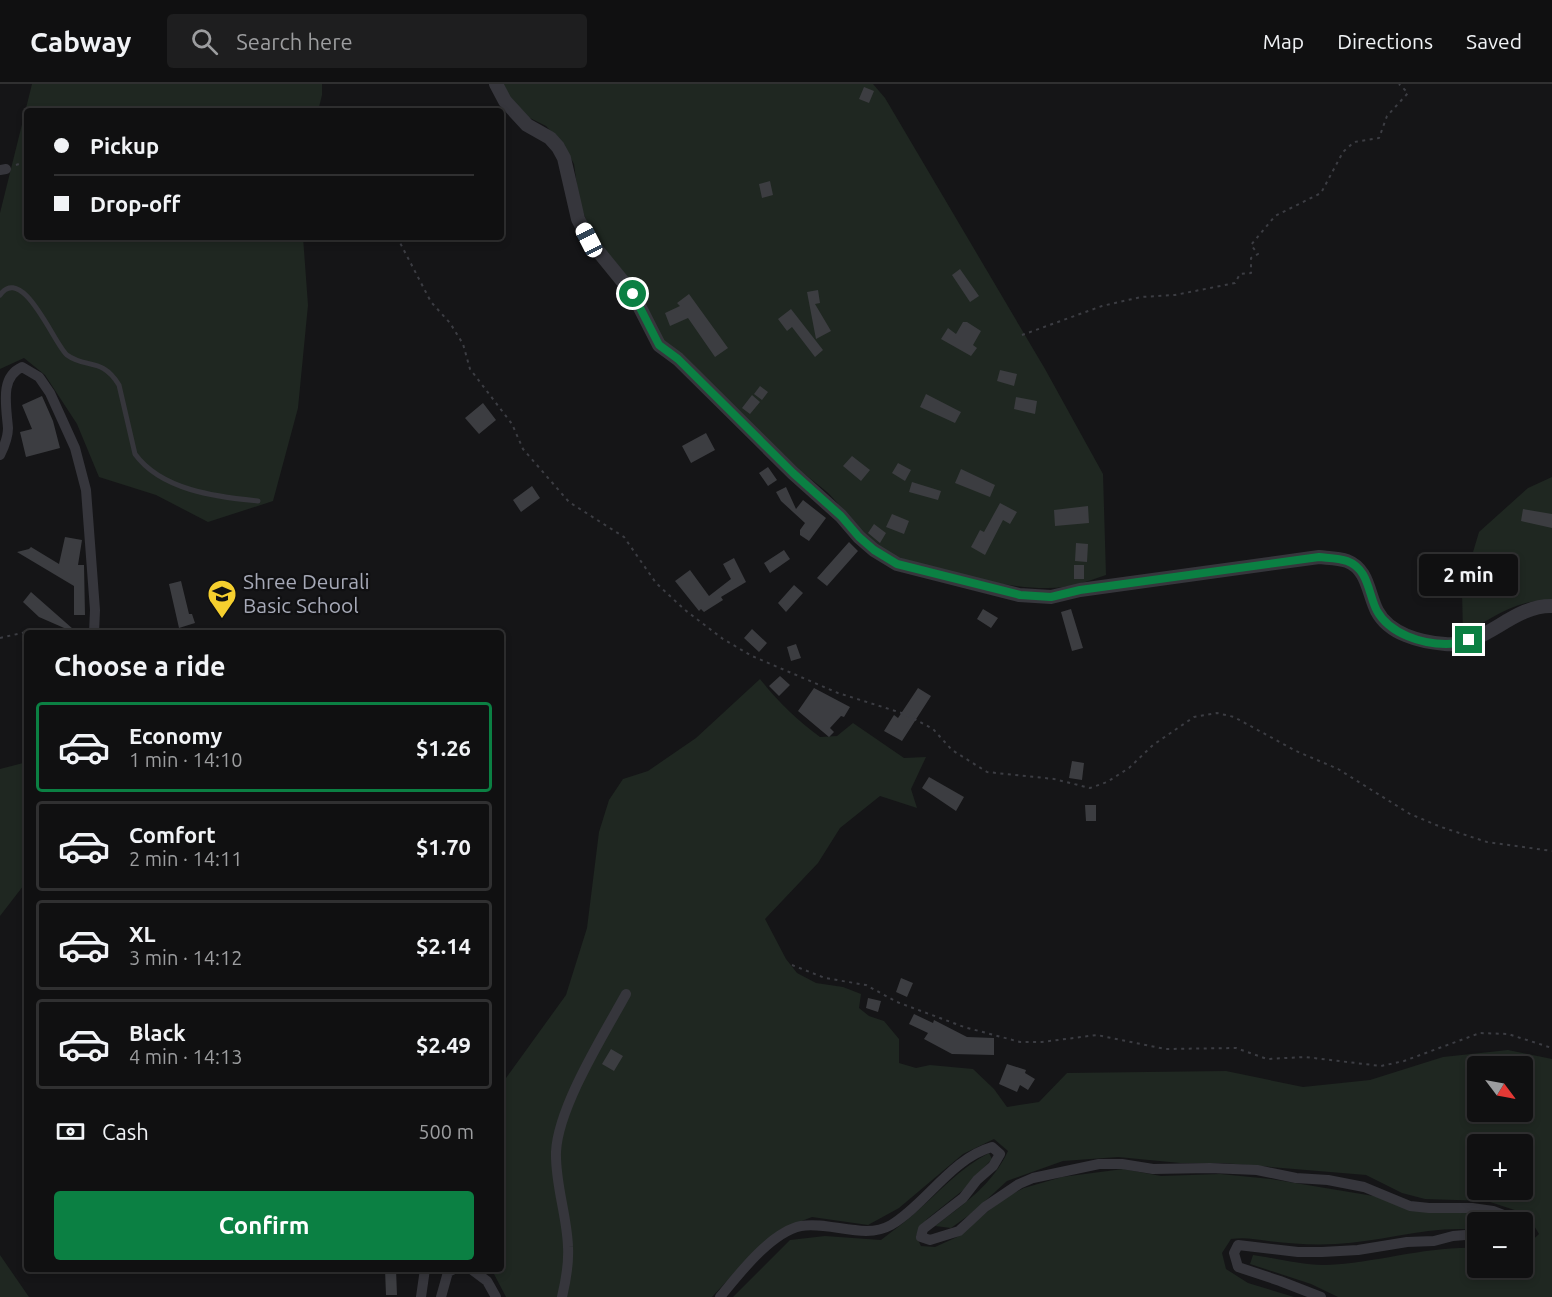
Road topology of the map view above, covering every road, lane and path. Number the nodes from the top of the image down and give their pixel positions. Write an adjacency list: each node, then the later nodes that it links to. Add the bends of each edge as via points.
1 (496, 84): 9 (street, via 526,125 558,147 578,219 589,240 633,294 659,345 678,359 859,537 897,564 1020,595 1051,597 1319,557 1348,561 1367,580 1377,612 1398,633 1447,644 1469,640 1518,613)
2 (1399, 84): 5 (path, via 1408,93 1387,117 1379,138 1354,142 1343,152 1321,194 1275,216 1251,245 1258,254 1251,258 1251,273 1240,274 1235,283 1102,306)
3 (399, 240): 13 (path, via 431,302 463,344 470,369 512,424 523,449 569,502 624,537 656,583 685,610 752,656 838,693 905,714 933,729 952,750 987,772 1054,779 1090,788 1129,768 1194,717 1217,713 1234,717 1338,769 1410,814 1441,827 1487,842)
4 (0, 295): 8 (lane, via 4,289 20,290 38,309 66,355 105,369 114,377 135,454 154,473 199,491)
5 (1022, 335)
6 (1, 389): 7 (street, via 8,429); 10 (street, via 12,370 22,367 39,377 75,448 86,490)
7 (0, 455)
8 (258, 501)
9 (1552, 606)
10 (94, 630)
11 (24, 632): 12 (path)
12 (0, 638)
13 (1552, 852)
14 (792, 965): 16 (path, via 825,978 866,985 897,1002 964,1027 1020,1042 1097,1035 1165,1049 1236,1048 1267,1059 1305,1058 1380,1066 1480,1033 1508,1034)
15 (626, 994): 25 (street, via 582,1075 564,1118 556,1151 568,1247)
16 (1552, 1048)
17 (1496, 1212): 26 (street, via 1410,1206 1364,1187 1257,1170 1099,1164 1033,1178 994,1201 959,1231 930,1240 921,1237 923,1229 963,1198 993,1166 1000,1154 992,1148 971,1157 889,1226 869,1231 800,1226 778,1237)
18 (1467, 1235): 27 (street, via 1322,1252 1238,1245 1234,1254 1238,1267)
19 (425, 1272): 22 (street)
20 (448, 1272): 23 (street)
21 (475, 1272): 24 (street, via 487,1281)
22 (421, 1297)
23 (441, 1297)
24 (495, 1297)
25 (562, 1297)
26 (720, 1297)
27 (1321, 1297)

